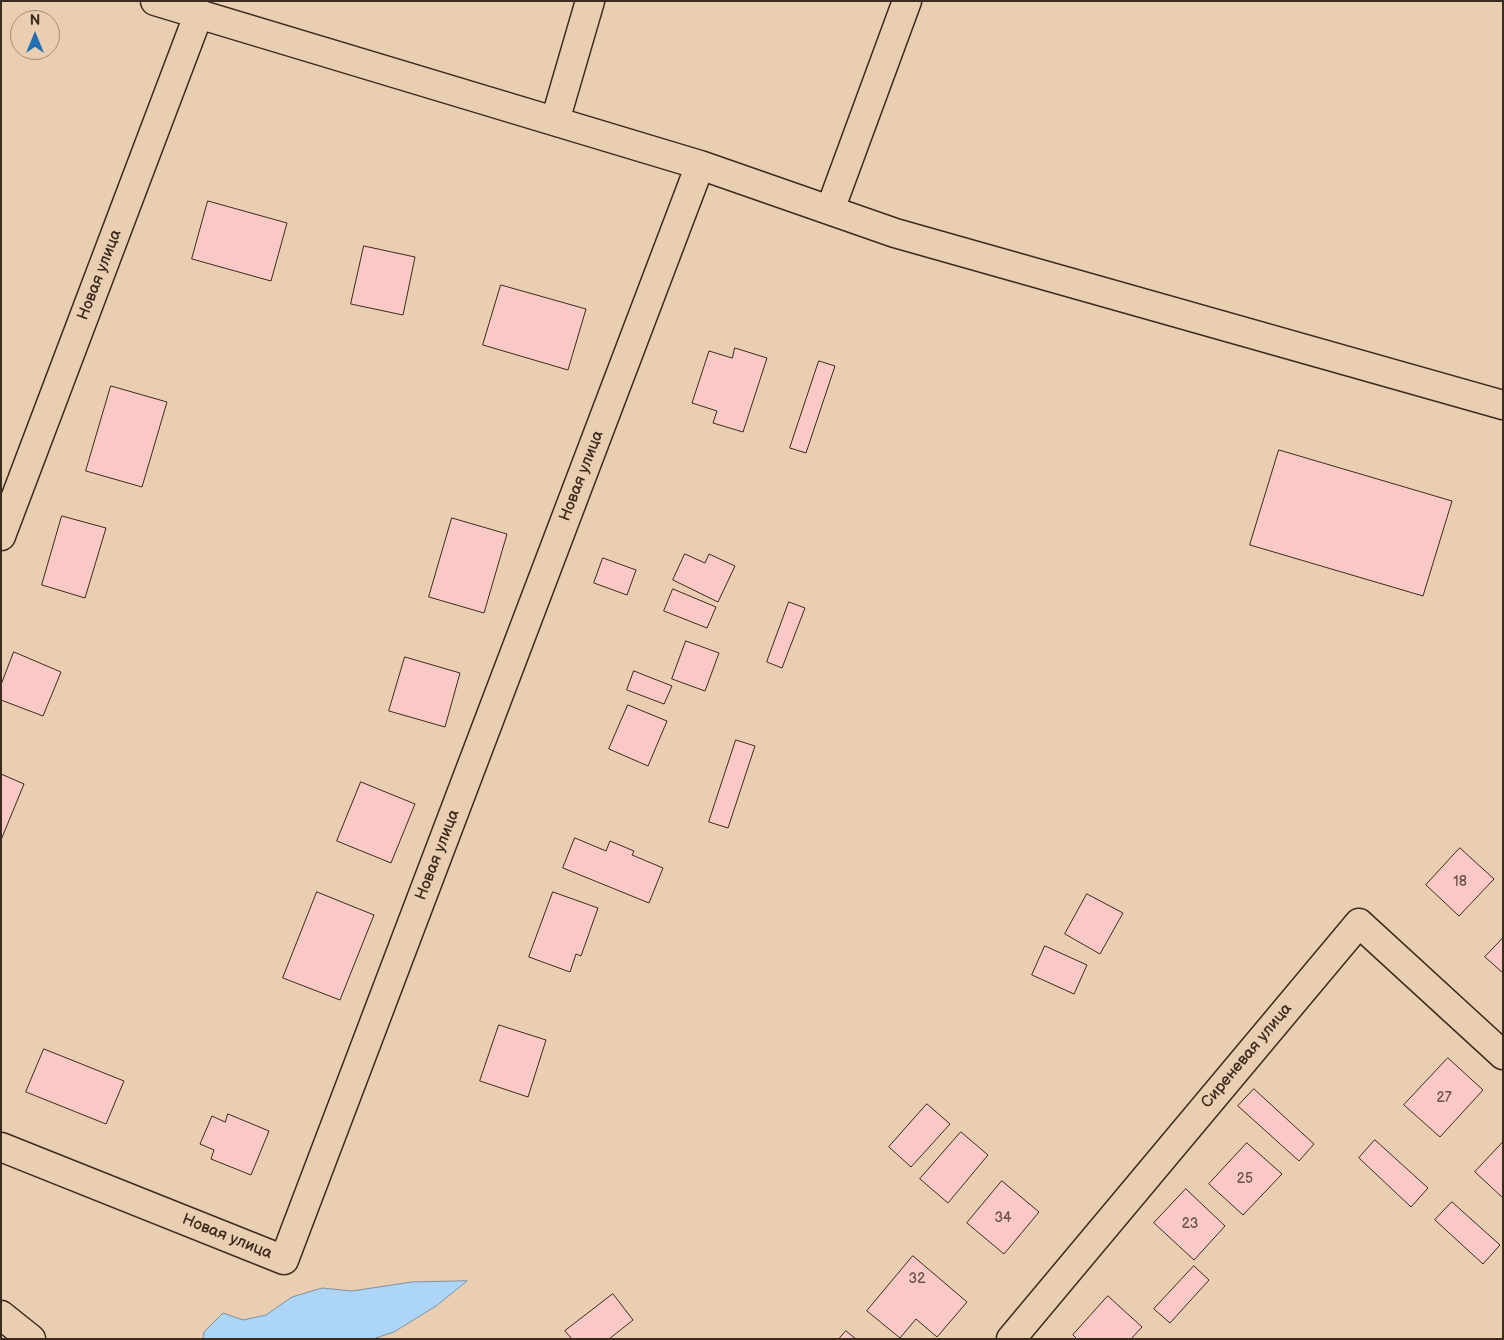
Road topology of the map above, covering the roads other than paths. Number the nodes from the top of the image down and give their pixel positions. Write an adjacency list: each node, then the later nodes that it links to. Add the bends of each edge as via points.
1 (155, 1): 4 (street)
2 (590, 1): 5 (street)
3 (907, 1): 7 (street)
4 (213, 11): 5 (street); 9 (street, Новая улица)
5 (555, 121): 6 (street)
6 (700, 165): 7 (street); 11 (street, Новая улица, via 284,1260)
7 (830, 210): 8 (street, via 895,233)
8 (1503, 405)
9 (1, 536)
10 (1503, 1054): 14 (street, Сиреневая улица, via 1358,923)
11 (1, 1148)
12 (1, 1315): 13 (street)
13 (31, 1339)
14 (1011, 1339)

